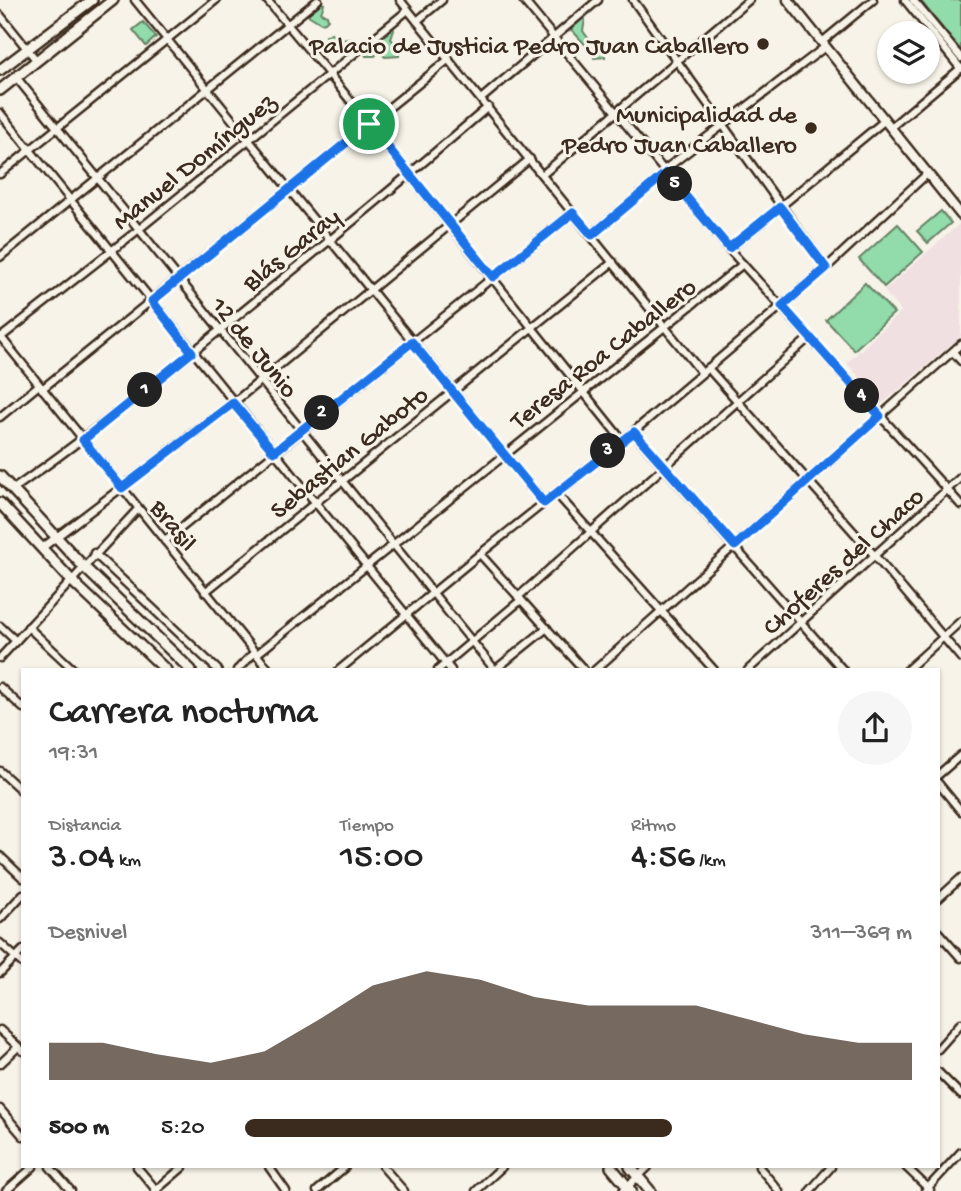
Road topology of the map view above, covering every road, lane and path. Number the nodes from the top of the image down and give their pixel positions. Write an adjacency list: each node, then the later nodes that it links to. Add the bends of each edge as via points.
1 (92, 0): 25 (main road)
2 (113, 0): 28 (main road)
3 (135, 0): 22 (street)
4 (216, 0): 22 (street)
5 (267, 0): 20 (street)
6 (318, 0): 20 (street)
7 (400, 0): 17 (street)
8 (442, 0): 19 (street)
9 (523, 0): 21 (street)
10 (597, 0): 21 (street)
11 (633, 0): 29 (street)
12 (749, 0): 29 (street)
13 (788, 0): 24 (street)
14 (873, 0): 24 (street)
15 (905, 0): 23 (street)
16 (913, 0): 23 (street)
17 (408, 10): 19 (street); 32 (street, Manuel Domínguez)
18 (0, 15): 25 (street)
19 (417, 21): 27 (street)
20 (288, 25): 32 (street); 35 (street)
21 (554, 37): 36 (street); 39 (street)
22 (167, 39): 35 (street); 43 (street)
23 (942, 40): 26 (street); 30 (street)
24 (824, 45): 41 (street); 42 (street)
25 (28, 51): 28 (street); 31 (main road)
26 (961, 58)
27 (449, 59): 36 (street); 40 (street)
28 (37, 61): 33 (main road)
29 (677, 61): 39 (street); 41 (street)
30 (961, 68): 42 (street)
31 (0, 70)
32 (330, 74): 40 (street); 44 (street, Manuel Domínguez)
33 (16, 77): 34 (main road); 43 (street, 12 de Junio)
34 (0, 90)
35 (209, 90): 44 (street); 52 (street)
36 (481, 99): 37 (street)
37 (488, 107): 46 (street); 50 (street, Blás Garay)
38 (0, 113): 45 (street, 12 de Junio)
39 (616, 113): 47 (street); 51 (street)
40 (369, 124): 50 (street); 53 (street)
41 (722, 125): 47 (street); 55 (street)
42 (887, 125): 49 (street); 55 (street)
43 (57, 128): 45 (street); 52 (street, 12 de Junio)
44 (249, 139): 53 (street); 59 (street, Manuel Domínguez)
45 (30, 150): 48 (street); 54 (street, 12 de Junio)
46 (530, 159): 51 (street); 58 (street)
47 (665, 172): 60 (street); 62 (street)
48 (0, 174)
49 (928, 174): 56 (street); 67 (street)
50 (410, 175): 58 (street); 61 (street, Blás Garay)
51 (542, 175): 57 (street)
52 (97, 179): 54 (street); 59 (street, 12 de Junio)
53 (289, 189): 61 (street); 69 (street)
54 (71, 200): 63 (street, 12 de Junio); 64 (street)
55 (780, 207): 62 (street); 67 (street)
56 (960, 211)
57 (573, 213): 60 (street); 68 (street)
58 (450, 225): 68 (street); 70 (street)
59 (138, 230): 63 (street, Manuel Domínguez); 69 (street, 12 de Junio)
60 (592, 235): 65 (street)
61 (330, 240): 70 (street); 75 (street, Blás Garay)
62 (729, 248): 66 (street)
63 (111, 251): 71 (street, 12 de Junio); 76 (street, Manuel Domínguez)
64 (0, 257)
65 (613, 262): 73 (street, Sebastian Gaboto); 74 (street)
66 (743, 264): 72 (street); 74 (street, Teresa Roa Caballero)
67 (826, 268): 72 (street)
68 (493, 277): 73 (street); 78 (street)
69 (178, 280): 71 (street); 75 (street, 12 de Junio)
70 (371, 290): 78 (street); 84 (street)
71 (152, 301): 80 (street, 12 de Junio); 85 (street)
72 (782, 306): 77 (street); 83 (street)
73 (533, 327): 86 (street); 87 (street, Sebastian Gaboto)
74 (666, 327): 83 (street); 86 (street, Teresa Roa Caballero)
75 (219, 331): 80 (street, Blás Garay); 84 (street, 12 de Junio)
76 (0, 337): 85 (street, Brasil)
77 (810, 337): 89 (street); 90 (street)
78 (412, 342): 87 (street); 92 (street)
79 (961, 344): 81 (street)
80 (192, 352): 88 (street, 12 de Junio); 94 (street, Blás Garay)
81 (953, 352): 82 (street); 90 (street)
82 (961, 361)
83 (705, 371): 89 (street); 93 (street)
84 (260, 381): 88 (street); 92 (street, 12 de Junio)
85 (41, 387): 91 (street); 94 (street, Brasil)
86 (583, 390): 95 (street); 97 (street, Teresa Roa Caballero)
87 (453, 391): 97 (street); 102 (street, Sebastian Gaboto)
88 (233, 403): 96 (street, 12 de Junio); 103 (street)
89 (737, 403): 98 (street); 101 (street)
90 (880, 416): 101 (street); 105 (street)
91 (0, 417)
92 (300, 431): 96 (street); 102 (street, 12 de Junio)
93 (634, 432): 95 (street); 98 (street)
94 (83, 440): 103 (street, Brasil); 104 (street, Blás Garay)
95 (622, 440): 106 (street)
96 (274, 452): 107 (street, 12 de Junio); 114 (street)
97 (504, 454): 109 (street); 115 (street, Teresa Roa Caballero)
98 (664, 467): 112 (street); 116 (street)
99 (0, 476): 104 (main road)
100 (961, 477): 105 (street, Choferes del Chaco)
101 (808, 480): 116 (street); 120 (street)
102 (341, 482): 107 (street, Sebastian Gaboto); 115 (street, 12 de Junio)
103 (122, 488): 111 (street, Brasil); 113 (street)
104 (12, 490): 113 (main road)
105 (947, 490): 110 (street); 120 (street, Choferes del Chaco)
106 (556, 493): 109 (street); 112 (street)
107 (316, 502): 122 (street, 12 de Junio); 124 (street, Sebastian Gaboto)
108 (0, 503): 117 (main road)
109 (544, 503): 119 (street)
110 (961, 505)
111 (138, 509): 114 (street, Brasil); 118 (street)
112 (591, 531): 126 (street); 127 (street)
113 (55, 537): 117 (street); 121 (main road)
114 (165, 541): 124 (street, Brasil)
115 (393, 545): 122 (street, Teresa Roa Caballero); 125 (street, 12 de Junio)
116 (735, 546): 127 (street); 130 (street)
117 (42, 548): 123 (main road)
118 (94, 553): 121 (street); 144 (street)
119 (480, 554): 125 (street); 126 (street)
120 (875, 556): 130 (street, Choferes del Chaco); 134 (street)
121 (83, 566): 123 (street); 143 (main road)
122 (367, 566): 128 (street, 12 de Junio); 137 (street, Teresa Roa Caballero)
123 (72, 581): 132 (street); 142 (main road)
124 (205, 592): 137 (street, Brasil)
125 (433, 593): 128 (street); 136 (street, 12 de Junio)
126 (519, 598): 133 (street); 136 (street)
127 (662, 611): 153 (street); 154 (street)
128 (407, 615): 140 (street, 12 de Junio); 147 (street)
129 (961, 621): 134 (street)
130 (802, 622): 155 (street, Choferes del Chaco); 156 (street)
131 (0, 626): 135 (street)
132 (28, 627): 135 (street); 141 (street)
133 (547, 628): 151 (street); 152 (street)
134 (943, 637): 139 (street); 157 (street)
135 (16, 641): 138 (street)
136 (472, 642): 140 (street); 150 (street, 12 de Junio)
137 (256, 653): 145 (street, Teresa Roa Caballero); 146 (street, Brasil)
138 (0, 658)
139 (961, 658)
140 (446, 664): 148 (street); 149 (street, 12 de Junio)
141 (72, 668)
142 (164, 668)
143 (189, 668)
144 (216, 668)
145 (239, 668)
146 (267, 668)
147 (341, 668)
148 (441, 668)
149 (449, 668)
150 (493, 668)
151 (497, 668)
152 (582, 668)
153 (597, 668)
154 (712, 668)
155 (750, 668)
156 (841, 668)
157 (909, 668)
158 (0, 687): 159 (street)
159 (21, 706)
160 (961, 755): 162 (street)
161 (0, 771): 164 (street)
162 (940, 773)
163 (940, 785): 165 (street)
164 (21, 790)
165 (961, 811)
166 (0, 856): 167 (street)
167 (21, 876)
168 (961, 878): 170 (street)
169 (21, 896): 171 (street)
170 (940, 897)
171 (0, 919)
172 (940, 934): 176 (street)
173 (0, 943): 175 (street)
174 (21, 952): 175 (street)
175 (15, 957): 177 (street); 178 (street)
176 (961, 958)
177 (21, 962)
178 (0, 973)
179 (961, 1023): 181 (street)
180 (0, 1030): 182 (street)
181 (940, 1047)
182 (20, 1049): 183 (street)
183 (0, 1064)
184 (940, 1074): 185 (street)
185 (961, 1095)
186 (0, 1109): 187 (street)
187 (21, 1134)
188 (961, 1152): 205 (street)
189 (32, 1168): 206 (street)
190 (51, 1168): 207 (street)
191 (138, 1168): 208 (street)
192 (182, 1168): 208 (street)
193 (270, 1168): 209 (street)
194 (344, 1168): 210 (street)
195 (384, 1168): 211 (street)
196 (501, 1168): 212 (street)
197 (612, 1168): 204 (main road)
198 (631, 1168): 203 (main road)
199 (647, 1168): 203 (street)
200 (760, 1168): 214 (street)
201 (830, 1168): 215 (street)
202 (907, 1168): 205 (street)
203 (638, 1177): 204 (street); 213 (main road)
204 (627, 1190)
205 (928, 1190)
206 (6, 1191)
207 (71, 1191)
208 (156, 1191)
209 (286, 1191)
210 (317, 1191)
211 (404, 1191)
212 (476, 1191)
213 (650, 1191)
214 (779, 1191)
215 (810, 1191)

